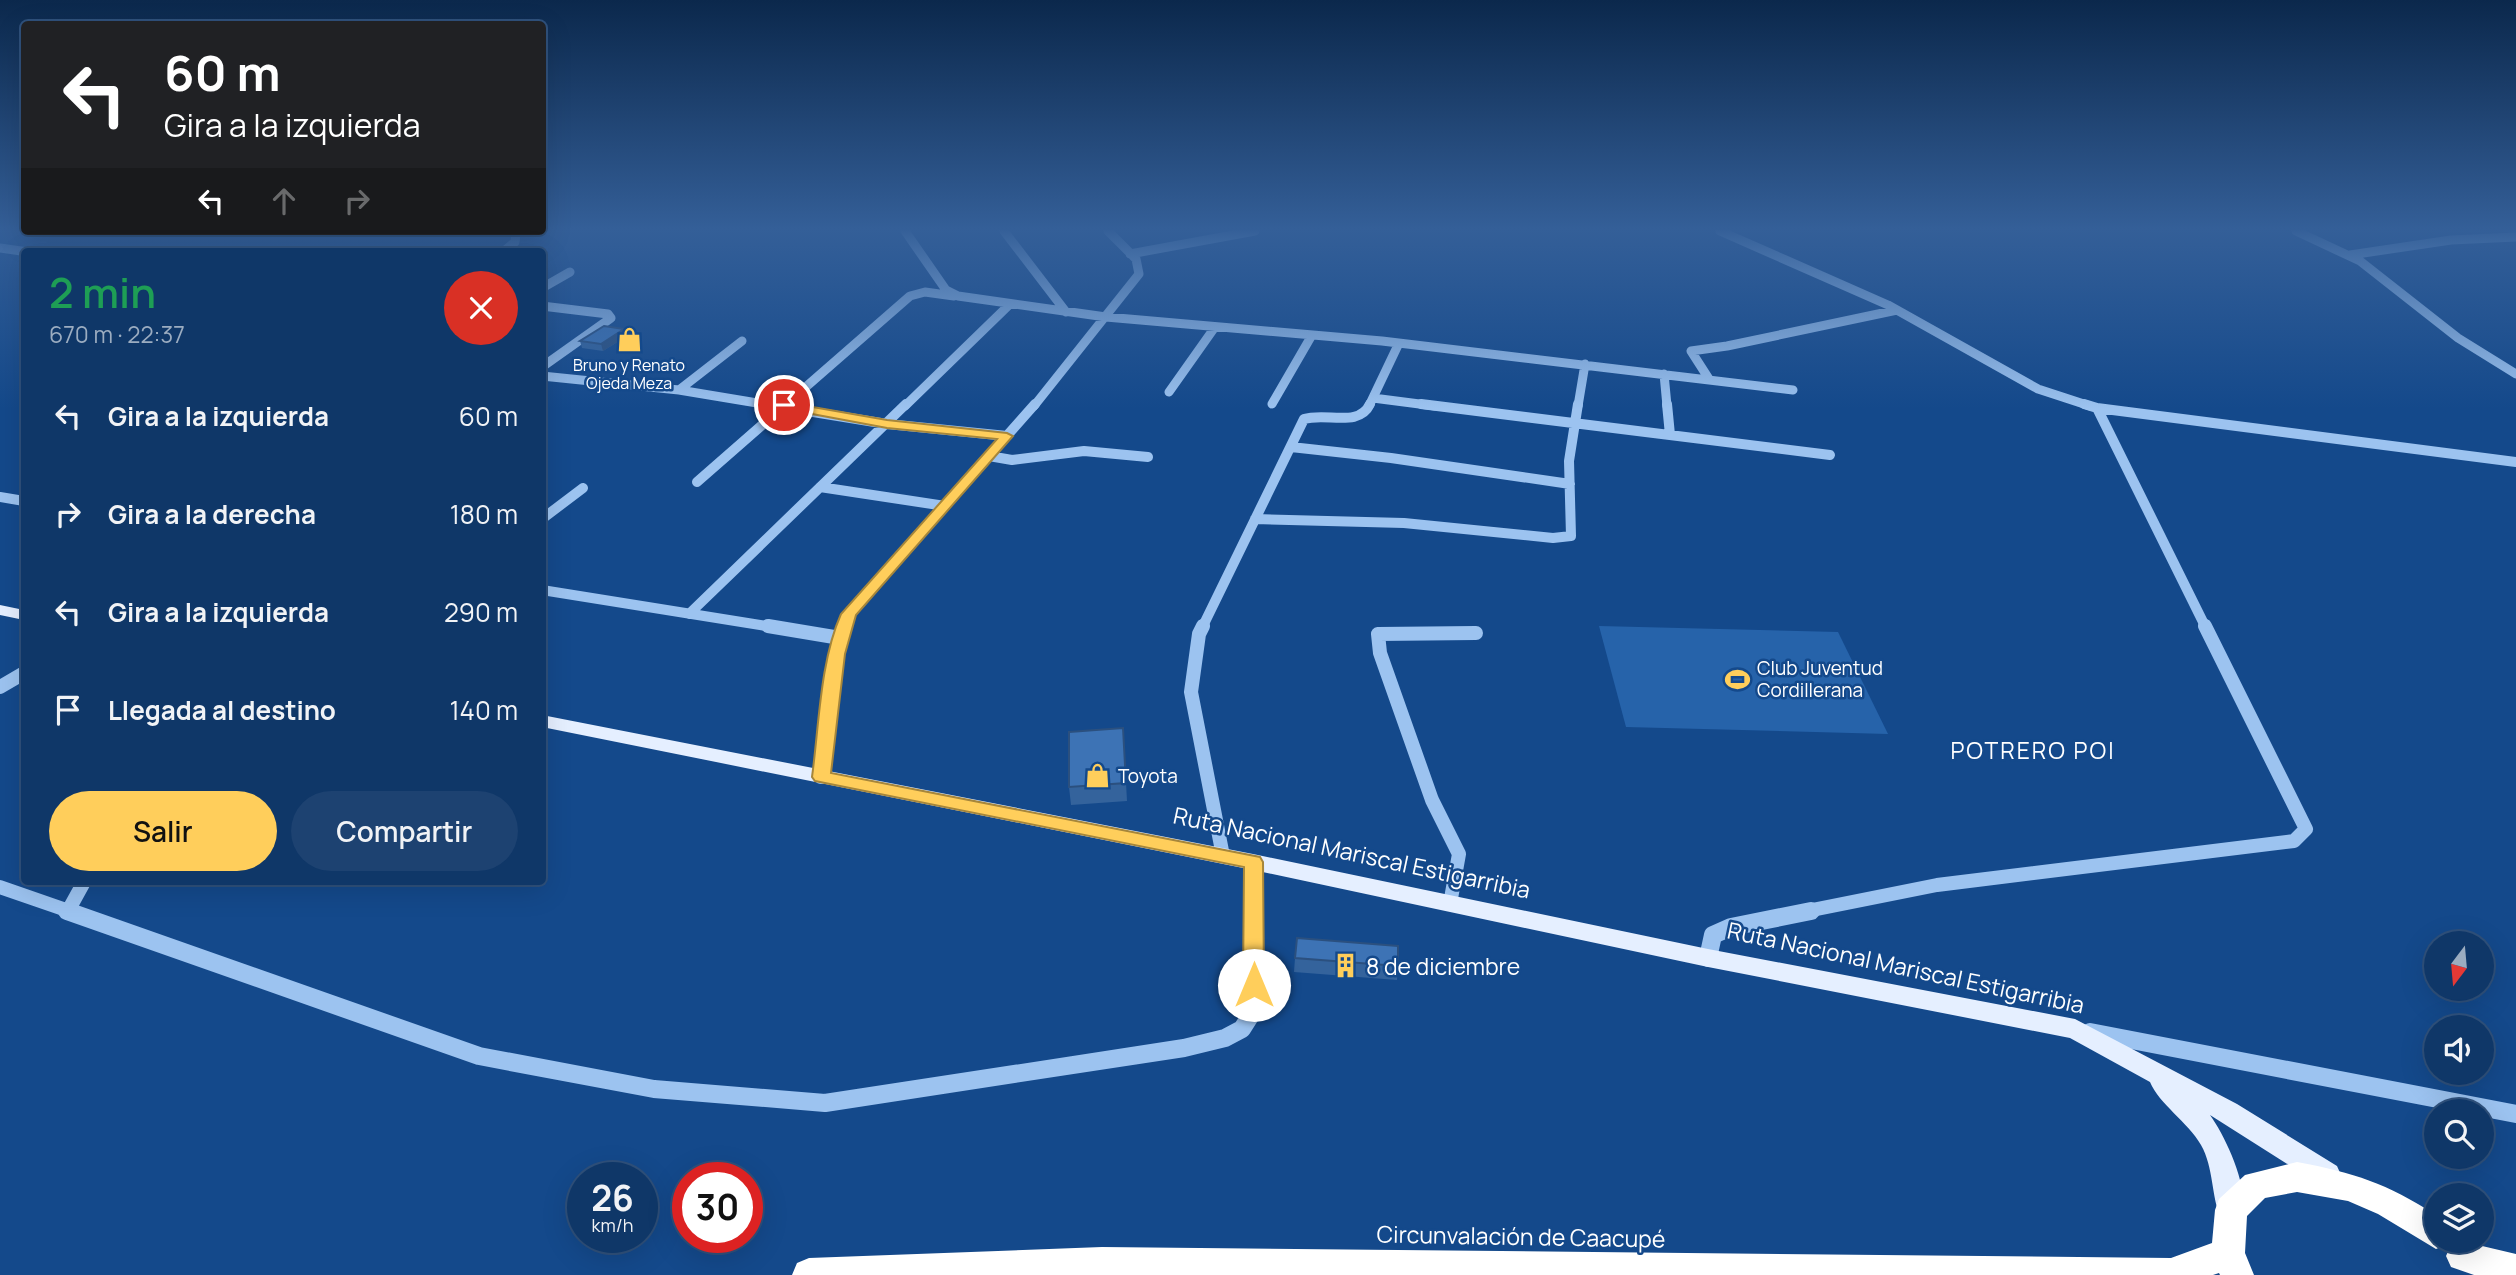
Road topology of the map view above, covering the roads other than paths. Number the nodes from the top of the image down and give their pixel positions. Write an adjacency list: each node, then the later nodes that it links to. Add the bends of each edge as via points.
1 (947, 290): 6 (street)
2 (1050, 290): 10 (street)
3 (1127, 290): 11 (street)
4 (1853, 290): 9 (street)
5 (2395, 290): 19 (street, via 2468,348)
6 (958, 296): 7 (street); 27 (street, via 925,292 910,296)
7 (1010, 304): 10 (street); 30 (street)
8 (546, 306): 16 (street, via 611,318)
9 (1897, 310): 21 (street, via 1691,351); 28 (street, via 2038,389)
10 (1066, 312): 11 (street)
11 (1107, 317): 12 (street); 32 (street)
12 (1215, 327): 13 (street); 24 (street)
13 (1311, 335): 15 (street); 26 (street)
14 (742, 341): 22 (street)
15 (1399, 342): 17 (street); 25 (street)
16 (546, 363)
17 (1585, 364): 18 (street); 29 (street)
18 (1664, 374): 21 (street); 31 (street)
19 (2516, 374)
20 (546, 376): 22 (street)
21 (1709, 379): 23 (street)
22 (679, 390): 27 (street)
23 (1793, 390)
24 (1170, 392)
25 (1373, 398): 29 (street); 33 (street, via 1359,418 1325,415 1304,419)
26 (1272, 404)
27 (784, 405): 30 (street); 38 (street)
28 (2097, 408): 37 (street); 63 (street, via 2306,830 2294,841 1937,885 1731,927 1713,935)
29 (1576, 423): 31 (street); 39 (street)
30 (886, 424): 32 (street); 40 (street)
31 (1670, 435): 34 (street)
32 (1007, 436): 35 (street)
33 (1291, 447): 39 (street); 46 (street)
34 (1830, 455)
35 (989, 456): 36 (street, via 1012,460 1084,451); 44 (street)
36 (1148, 457)
37 (2516, 462)
38 (697, 482)
39 (1570, 484): 46 (street, via 1571,536 1404,523)
40 (820, 487): 44 (street); 50 (street)
41 (583, 488): 45 (street)
42 (0, 496): 43 (street)
43 (21, 500)
44 (945, 506): 52 (street, via 849,614)
45 (546, 516)
46 (1255, 519): 57 (street, via 1199,634 1191,692)
47 (546, 591): 50 (street)
48 (0, 610): 49 (main road)
49 (21, 614)
50 (689, 614): 52 (street)
51 (1476, 633): 61 (street, via 1378,634 1380,653 1432,800 1459,854)
52 (840, 638): 56 (street)
53 (21, 675): 54 (street)
54 (0, 687)
55 (546, 722): 56 (main road, Ruta Nacional Mariscal Estigarribia)
56 (821, 777): 57 (main road, Ruta Nacional Mariscal Estigarribia)
57 (1223, 856): 58 (main road, Ruta Nacional Mariscal Estigarribia)
58 (1253, 862): 61 (main road, Ruta Nacional Mariscal Estigarribia); 62 (street, via 1254,1010 1242,1029 1184,1048 825,1102 654,1089 479,1056)
59 (83, 885): 62 (street)
60 (0, 887): 62 (street)
61 (1450, 904): 63 (main road, Ruta Nacional Mariscal Estigarribia)
62 (68, 911)
63 (1708, 958): 64 (main road, Ruta Nacional Mariscal Estigarribia)
64 (2075, 1029): 65 (main road, Ruta Nacional Mariscal Estigarribia); 66 (street)
65 (2141, 1063): 67 (main road, Ruta Nacional Mariscal Estigarribia); 68 (main road, via 2208,1130 2224,1167)
66 (2516, 1114)
67 (2350, 1187): 68 (highway, via 2297,1177 2256,1185); 69 (highway, via 2389,1203)
68 (2231, 1210): 71 (highway)
69 (2424, 1226)
70 (2463, 1257): 72 (highway)
71 (2233, 1264): 73 (highway, Circunvalación de Caacupé, via 2171,1275 1102,1263)
72 (2516, 1270)
73 (809, 1275)

